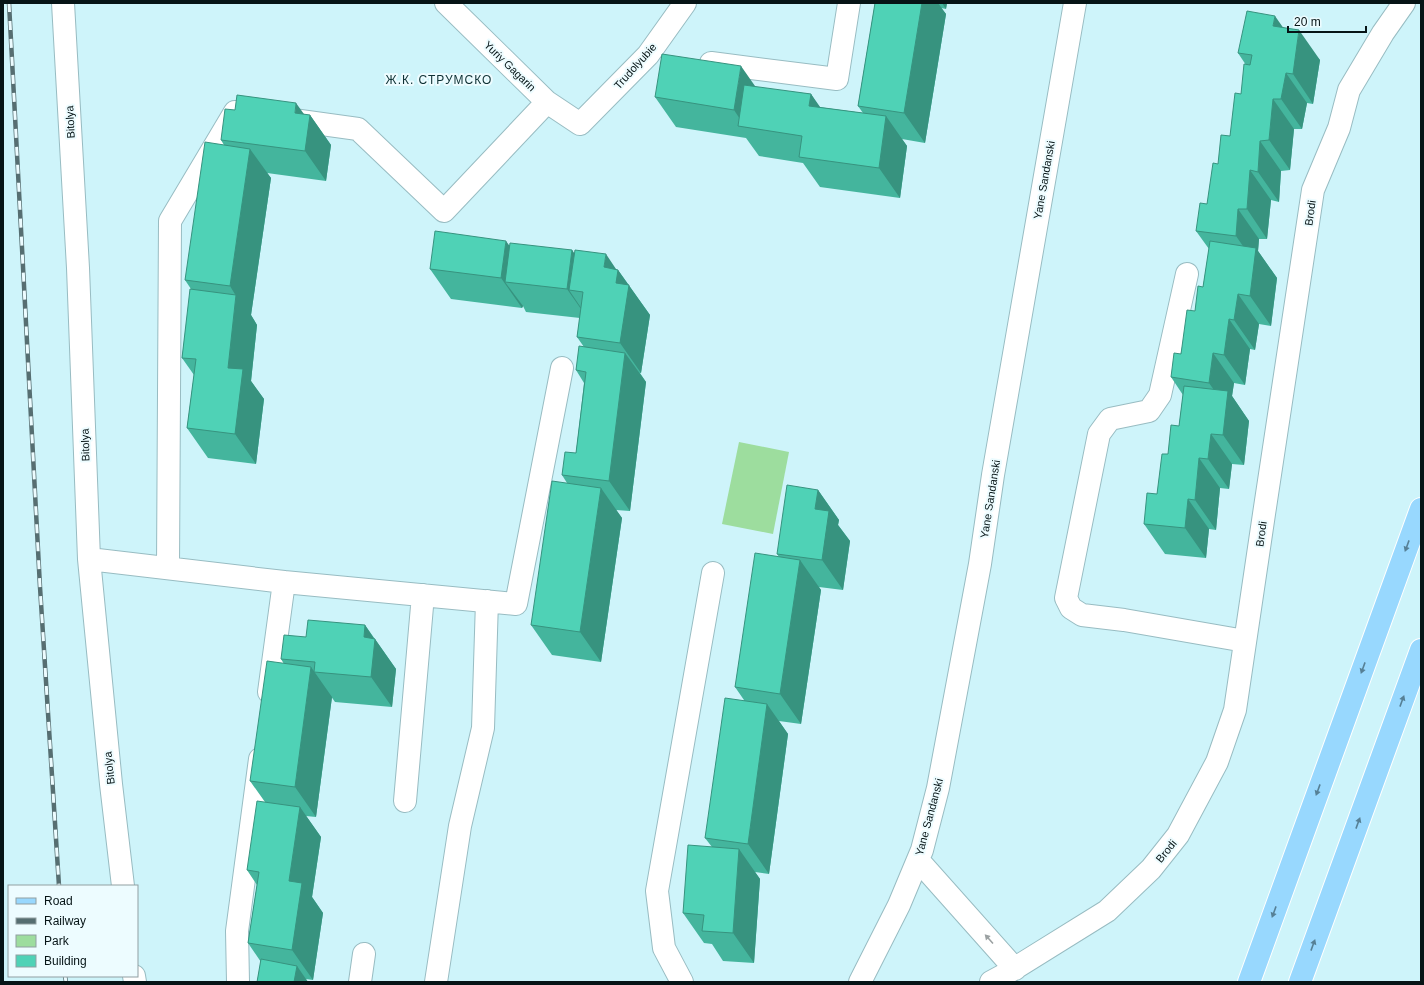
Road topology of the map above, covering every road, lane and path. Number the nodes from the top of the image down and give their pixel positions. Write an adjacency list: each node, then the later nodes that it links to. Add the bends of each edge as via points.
1 (63, 3): 15 (street, Bitolya, via 78,268)
2 (446, 3): 10 (street, Yuriy Gagarin)
3 (685, 3): 7 (street, Trudolyubie)
4 (849, 3): 9 (street, via 837,79)
5 (1075, 3): 26 (street, Yane Sandanski, via 980,564 938,788)
6 (1404, 3): 21 (street, Brodi, via 1349,90 1339,128 1314,190)
7 (648, 55): 8 (street); 11 (street, Trudolyubie)
8 (670, 58)
9 (693, 61)
10 (547, 102): 11 (street, Yuriy Gagarin); 16 (street, via 444,211 358,128 235,112 170,221)
11 (580, 124)
12 (1188, 274): 21 (street, via 1160,395 1149,411 1110,419 1099,434 1066,598 1071,608 1082,615)
13 (562, 368): 20 (street, via 516,604)
14 (1421, 509): 36 (main road, one-way to 36)
15 (89, 559): 16 (street); 27 (street, Bitolya)
16 (168, 567): 18 (street)
17 (713, 574): 33 (street, via 657,891 664,948)
18 (284, 582): 19 (street); 23 (street)
19 (423, 595): 20 (street); 25 (street)
20 (487, 601): 32 (street, via 483,728 460,826)
21 (1246, 641): 29 (street, Brodi, via 1235,710 1217,762 1178,835 1151,869 1106,911)
22 (1421, 650): 37 (main road, one-way to 22)
23 (266, 714)
24 (263, 737): 30 (street, via 237,931)
25 (405, 801)
26 (918, 860): 29 (street, one-way to 26); 34 (street, Yane Sandanski, via 899,905)
27 (123, 885)
28 (364, 954): 31 (street)
29 (1014, 968): 35 (street, Brodi)
30 (238, 982)
31 (360, 982)
32 (436, 982)
33 (682, 982)
34 (860, 982)
35 (991, 982)
36 (1249, 982)
37 (1300, 982)

